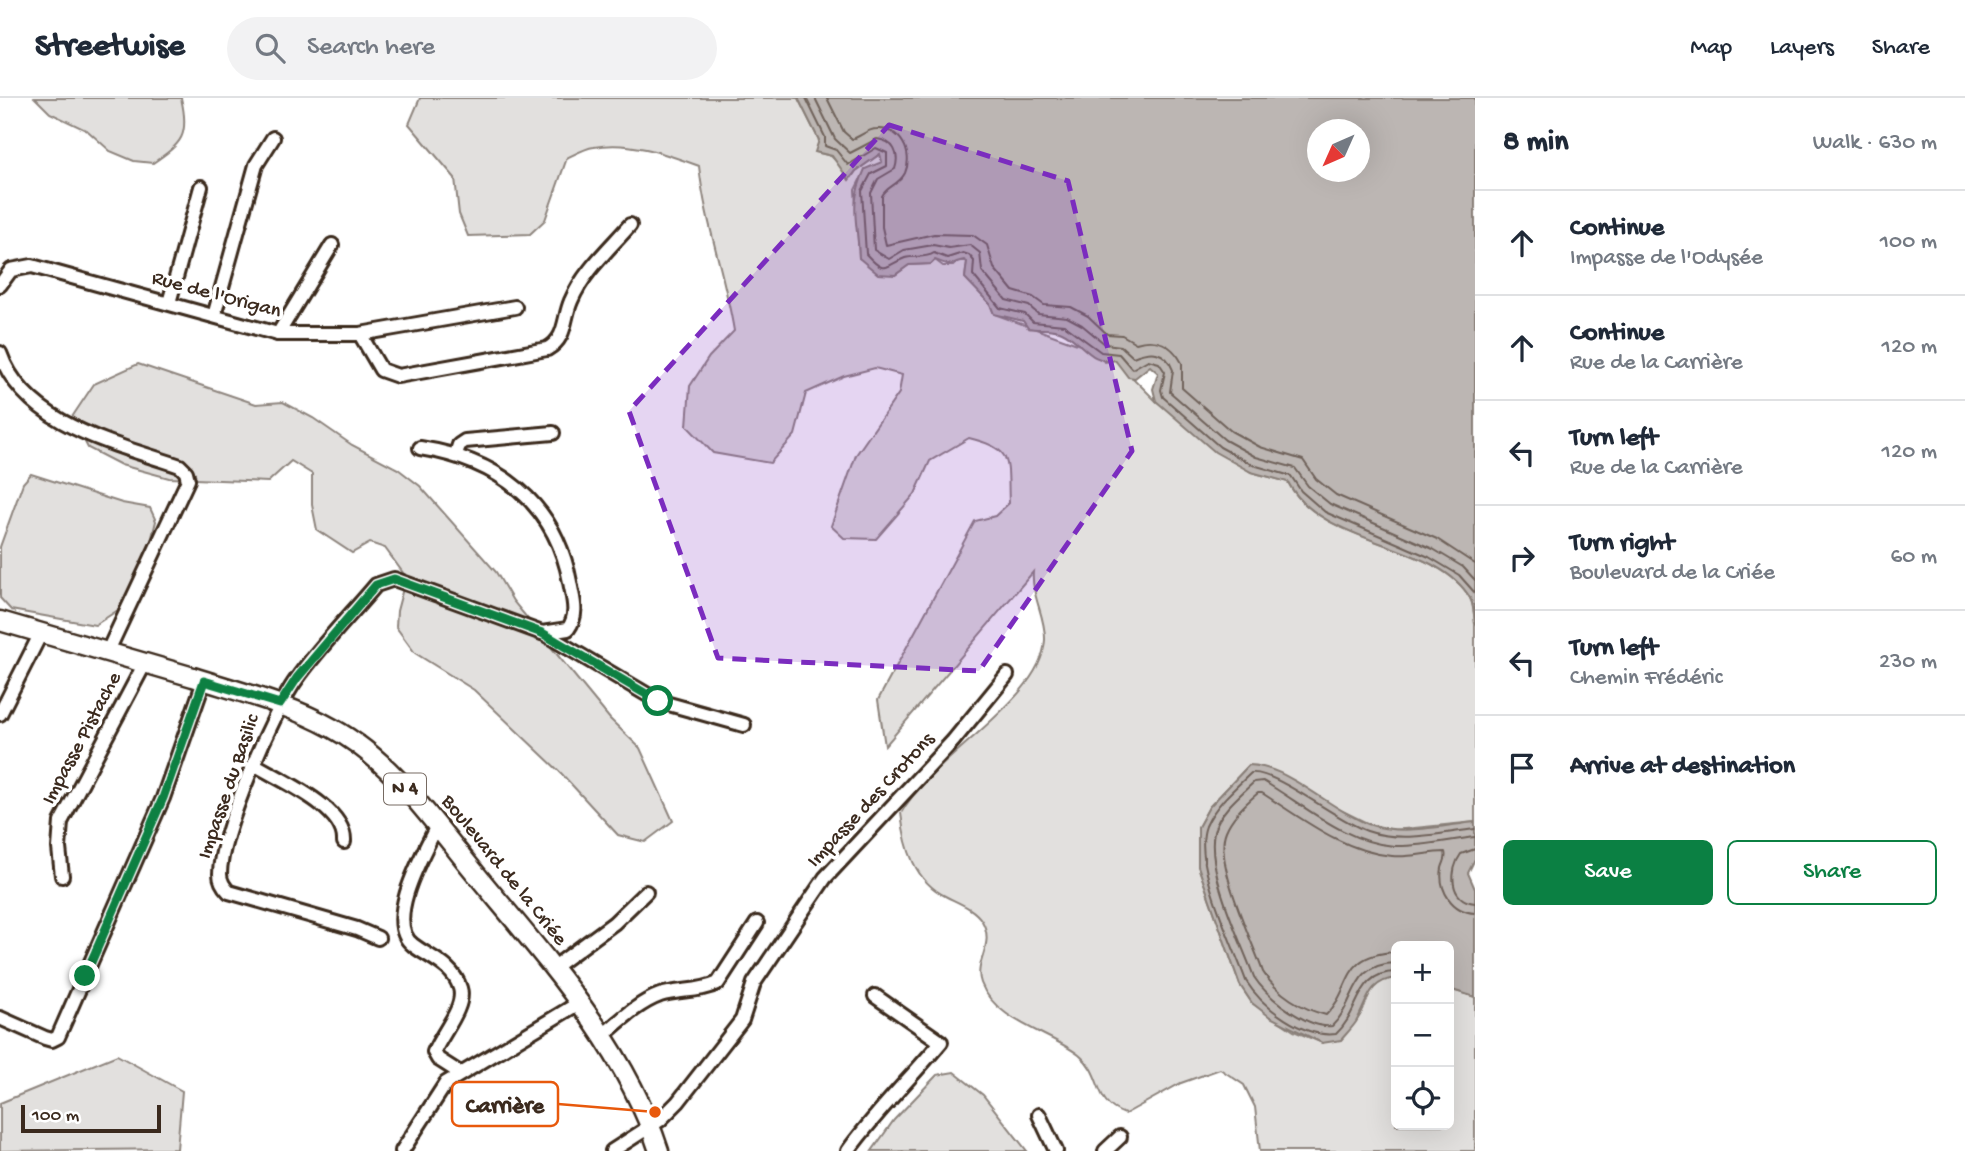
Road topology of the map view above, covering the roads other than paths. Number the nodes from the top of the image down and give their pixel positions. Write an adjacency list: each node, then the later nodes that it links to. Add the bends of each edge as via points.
1 (273, 138): 8 (street, via 256,165)
2 (201, 187): 6 (street)
3 (630, 225): 10 (street, via 578,287 562,336 547,349 398,376 381,370)
4 (332, 245): 9 (street)
5 (0, 285): 6 (street, Rue de l'Origan, via 11,270 32,266)
6 (169, 303): 8 (street, Rue de l'Origan)
7 (515, 307): 10 (street, Rue de l'Origan)
8 (214, 316): 9 (street, Rue de l'Origan)
9 (278, 334): 10 (street, Rue de l'Origan)
10 (360, 334)
11 (0, 353): 18 (street, via 12,377 60,419 86,434 186,472 188,480)
12 (553, 433): 14 (street, via 465,442)
13 (420, 448): 14 (street)
14 (456, 453): 17 (street, via 522,490 563,555 573,621 568,629)
15 (0, 621): 16 (main road, Boulevard de la Criée / N 4)
16 (41, 633): 18 (main road, Boulevard de la Criée / N 4); 23 (street)
17 (542, 633): 22 (street, Impasse du Basilic, via 394,579 384,580 297,678); 24 (street, via 658,701)
18 (107, 653): 19 (main road, Boulevard de la Criée / N 4)
19 (145, 663): 21 (main road, Boulevard de la Criée / N 4); 28 (street, Impasse Pistache, via 61,822)
20 (1007, 675): 39 (street, Impasse des Crotons, via 953,741 825,878 754,983 741,1020 678,1102)
21 (204, 681): 22 (main road, Boulevard de la Criée / N 4); 35 (street, via 163,798 58,1037 45,1038)
22 (280, 704): 25 (street, Impasse du Basilic); 26 (main road, Boulevard de la Criée / N 4, via 361,745)
23 (0, 713)
24 (744, 725)
25 (254, 764): 27 (street, via 330,811 345,831); 31 (street, Impasse du Basilic, via 226,843 222,884 229,892)
26 (437, 826): 32 (main road, Boulevard de la Criée / N 4); 37 (street, via 408,888 402,920 411,944 449,970 460,989 458,1004 434,1052)
27 (344, 842)
28 (62, 876)
29 (646, 892): 32 (street, via 614,923)
30 (757, 923): 36 (street, via 718,983 646,1001)
31 (378, 938)
32 (553, 968): 34 (main road, Boulevard de la Criée / N 4)
33 (875, 996): 44 (street, via 941,1042 870,1119)
34 (579, 1003): 36 (main road, Boulevard de la Criée / N 4); 37 (street)
35 (0, 1018)
36 (602, 1036): 39 (main road, Boulevard de la Criée / N 4)
37 (460, 1073): 41 (street, via 446,1083)
38 (1039, 1115): 45 (street)
39 (651, 1126): 42 (street, Impasse des Crotons); 43 (main road, Boulevard de la Criée / N 4)
40 (1120, 1137): 46 (street)
41 (402, 1151)
42 (612, 1151)
43 (659, 1151)
44 (848, 1151)
45 (1056, 1151)
46 (1105, 1151)

